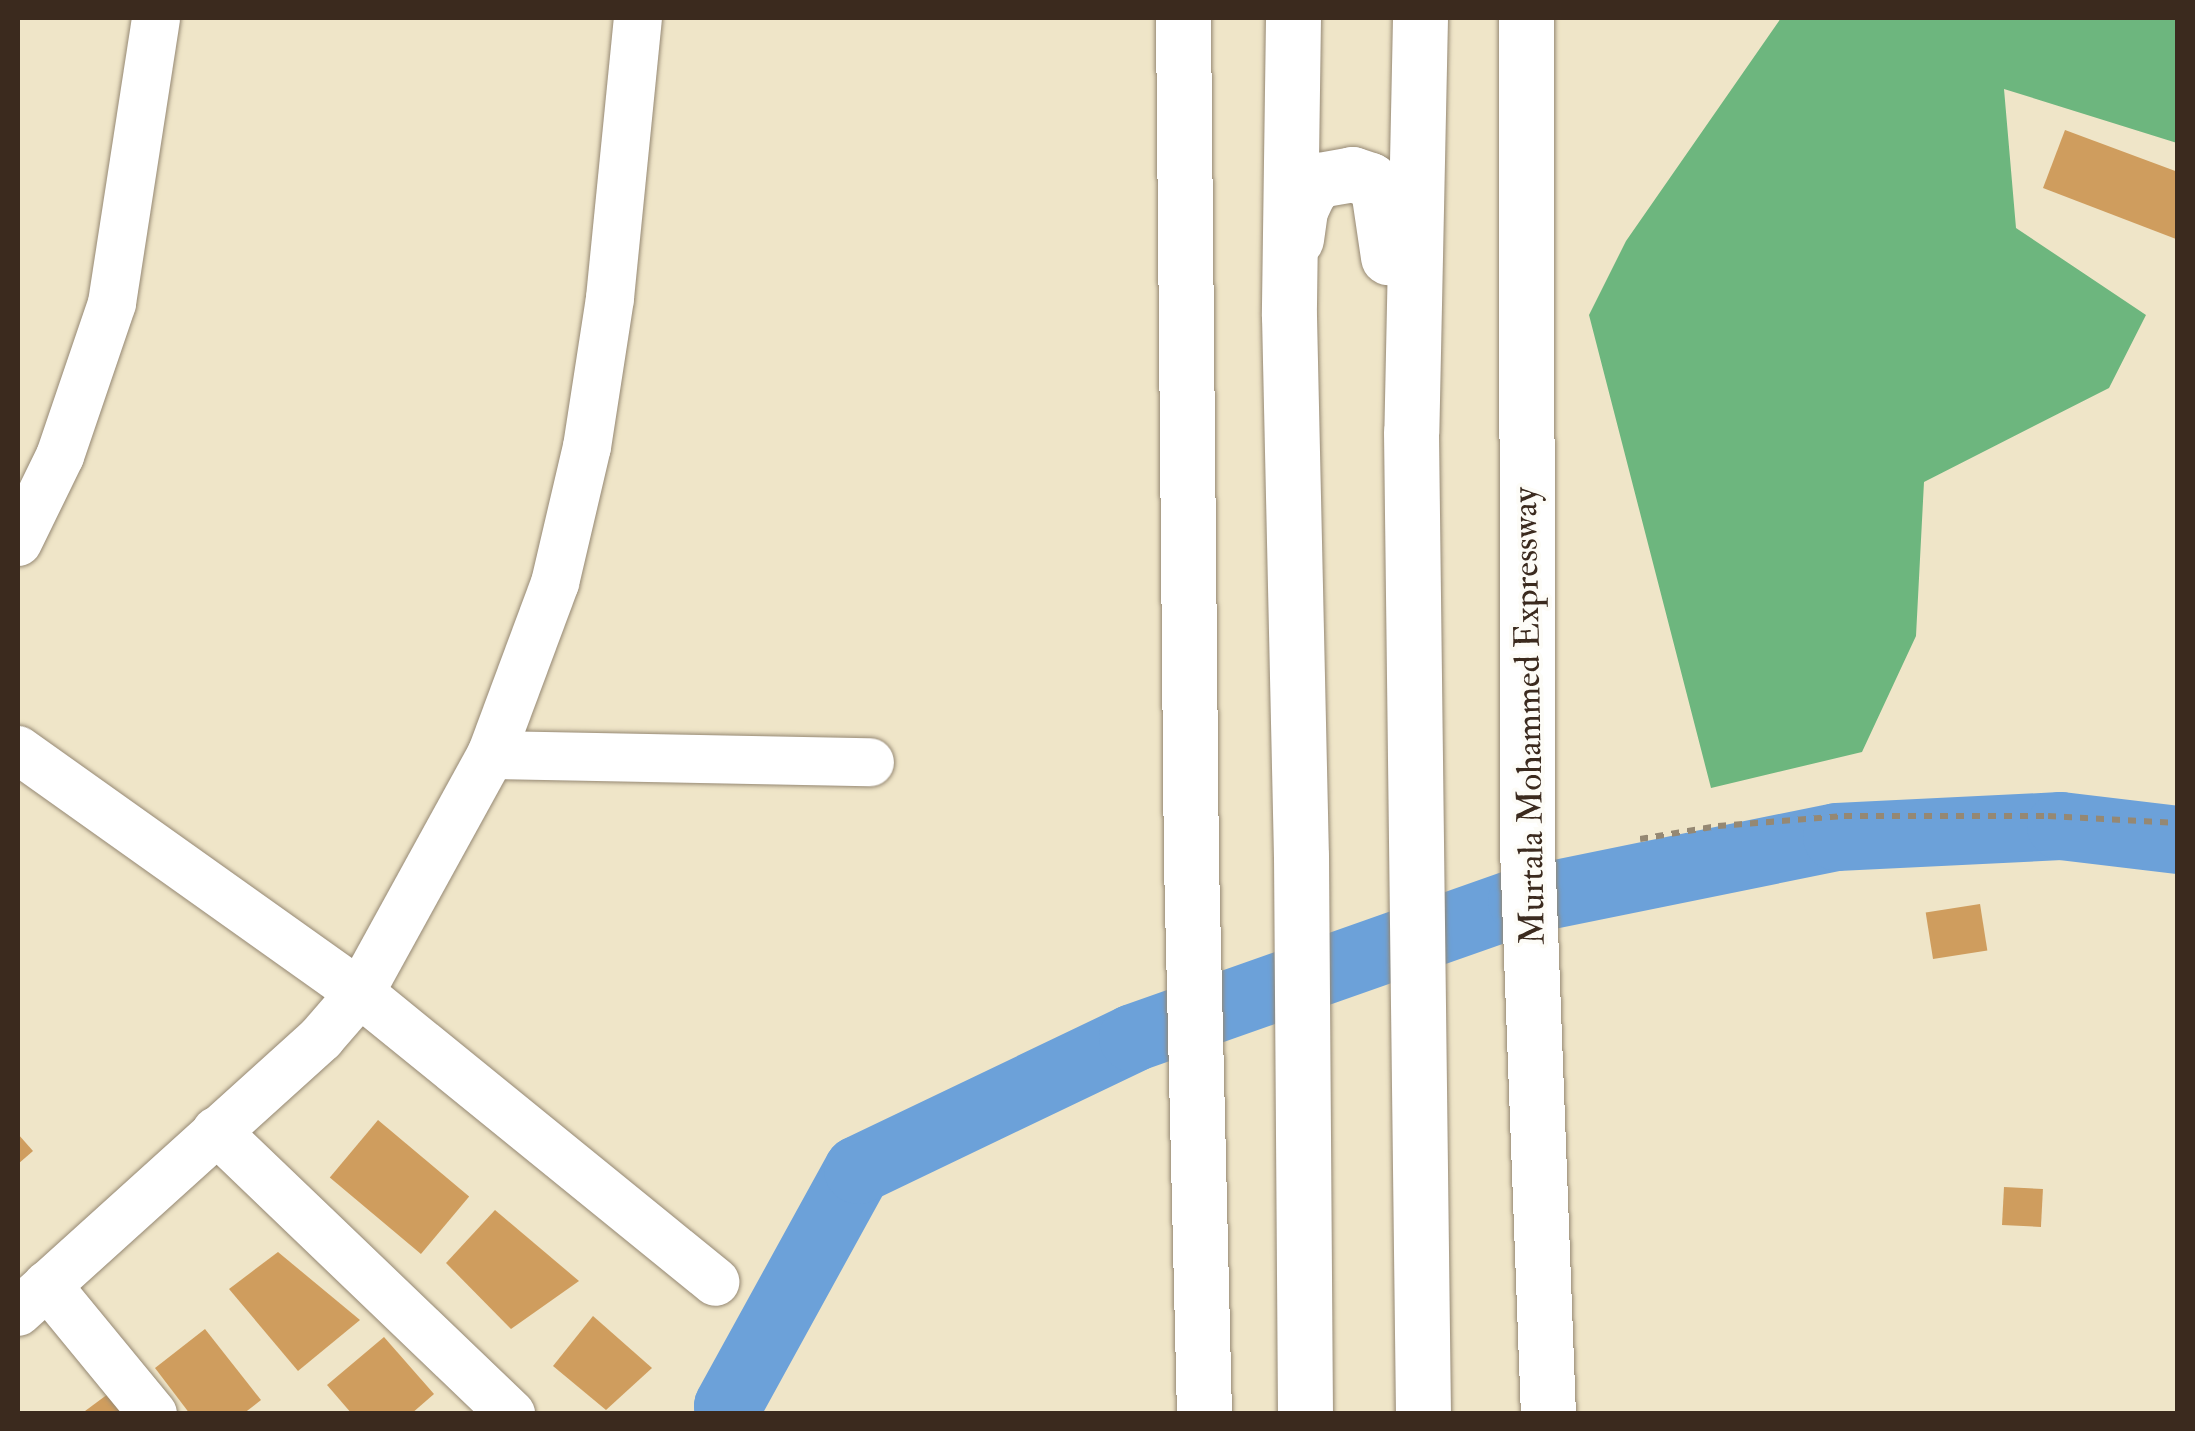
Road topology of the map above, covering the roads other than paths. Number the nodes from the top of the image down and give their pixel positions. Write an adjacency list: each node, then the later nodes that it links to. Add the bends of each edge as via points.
1 (156, 18): 9 (street, via 112,303 60,456)
2 (638, 18): 11 (street, via 610,298 587,447 555,583)
3 (1183, 18): 19 (main road)
4 (1293, 18): 7 (main road)
5 (1420, 18): 8 (main road)
6 (1526, 18): 22 (main road, Murtala Mohammed Expressway, via 1528,848)
7 (1289, 282): 8 (main road, via 1309,191 1337,176 1370,180 1386,225 1393,360); 20 (main road)
8 (1411, 432): 21 (main road)
9 (18, 542)
10 (18, 750): 13 (street)
11 (491, 755): 12 (street); 13 (street)
12 (870, 762)
13 (360, 993): 14 (street, via 321,1038); 15 (street)
14 (216, 1131): 16 (street); 18 (street)
15 (715, 1282)
16 (32, 1299): 17 (street)
17 (153, 1414)
18 (512, 1414)
19 (1204, 1414)
20 (1305, 1414)
21 (1423, 1414)
22 (1548, 1414)

